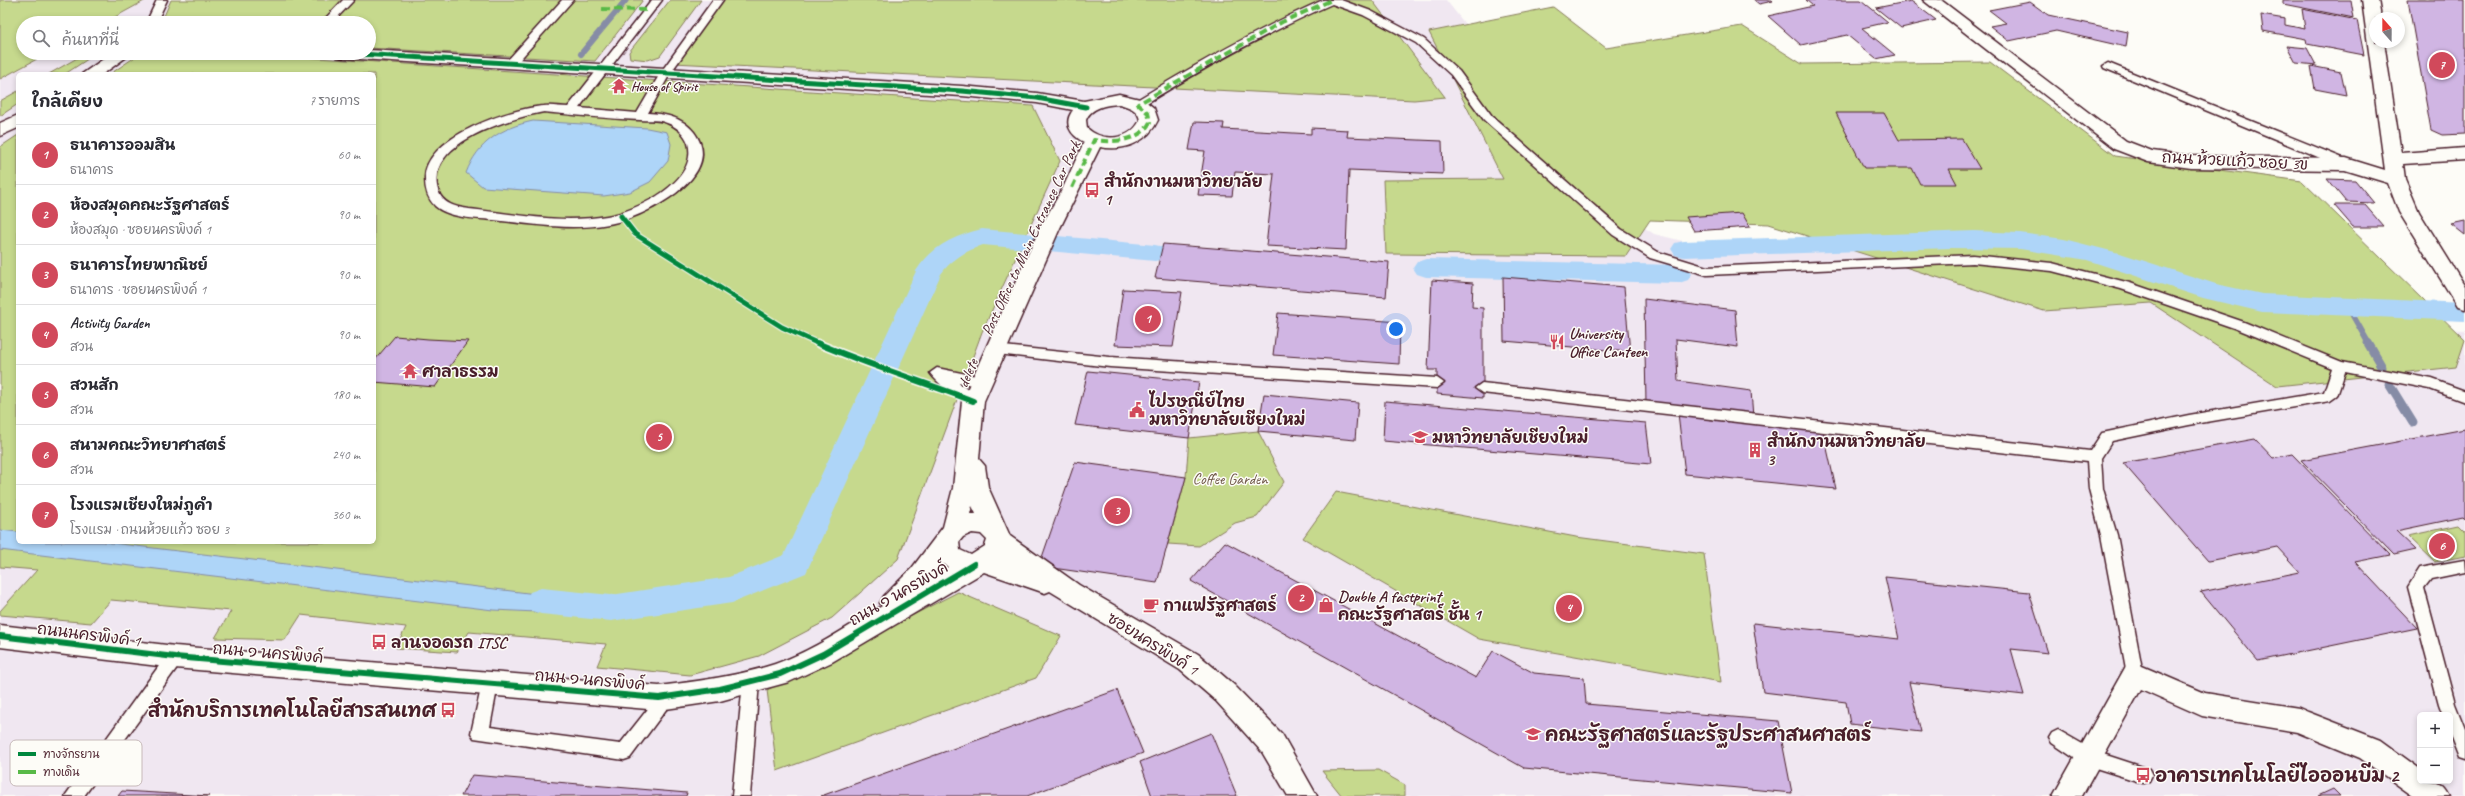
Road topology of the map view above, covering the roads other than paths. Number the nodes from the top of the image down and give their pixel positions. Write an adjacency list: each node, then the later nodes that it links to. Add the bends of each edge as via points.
1 (162, 0): 10 (lane)
2 (349, 0): 11 (lane)
3 (568, 0): 15 (lane)
4 (657, 0): 17 (lane)
5 (718, 0): 19 (lane)
6 (1332, 0): 20 (lane, via 1216,56); 33 (lane, via 1367,14 1420,41 1455,73 1488,118 1617,232 1654,254 1707,272 1973,259 2052,267 2125,286 2239,325)
7 (1931, 0): 29 (street, ถนน ห้วยแก้ว ซอย 3ข, via 2127,148 2148,156 2191,162)
8 (2370, 0): 9 (street)
9 (2372, 12)
10 (154, 16)
11 (333, 16)
12 (2377, 48): 28 (street)
13 (376, 55): 15 (street)
14 (113, 60): 18 (street)
15 (512, 63): 17 (street)
16 (2108, 66): 29 (lane)
17 (604, 68): 19 (street); 22 (lane)
18 (94, 72)
19 (666, 72): 21 (street, via 962,90 1037,98); 23 (lane)
20 (1138, 104): 21 (lane, via 1119,99); 26 (street, via 1149,116 1149,125 1143,132 1120,142)
21 (1086, 107): 26 (lane, Post Office to Main Entrance Car Park, via 1076,121 1078,129)
22 (571, 111): 23 (lane); 23 (lane, via 544,109 513,115 482,126 456,141 437,159 429,180 433,197 449,210 555,223 576,224 610,220 643,209 670,193 689,175 694,164 696,145 687,130 668,119)
23 (640, 116)
24 (16, 121): 25 (street)
25 (0, 131)
26 (1094, 140): 32 (lane, Post Office to Main Entrance Car Park)
27 (2465, 154): 28 (street)
28 (2392, 159): 30 (street)
29 (2346, 164): 30 (street, ถนน ห้วยแก้ว ซอย 3ข)
30 (2396, 179): 31 (street, via 2409,212)
31 (2465, 302)
32 (994, 350): 34 (lane, Post Office to Main Entrance Car Park); 35 (lane, via 1118,362)
33 (2340, 366): 36 (lane); 42 (lane, via 2330,396 2107,437)
34 (981, 382): 40 (lane, delete); 40 (lane, delete, via 937,373)
35 (1437, 383)
36 (2432, 384): 38 (lane); 39 (lane)
37 (1482, 388): 42 (lane)
38 (2465, 388)
39 (2465, 397)
40 (974, 401): 41 (street)
41 (970, 447): 43 (street, via 976,487); 44 (street, via 965,488)
42 (2094, 457): 51 (lane, via 2096,489 2109,535)
43 (996, 535): 44 (street, via 987,525 975,523 962,525); 45 (street, via 998,548); 47 (street, ซอยนครพิงค์ 1)
44 (950, 536): 45 (street, via 946,550 954,561); 48 (street, ถนน ๑ นครพิงค์, via 921,575)
45 (979, 563): 47 (street, ซอยนครพิงค์ 1); 48 (street, ถนน ๑ นครพิงค์)
46 (2464, 566): 57 (lane, via 2426,573 2416,587 2447,704)
47 (1070, 592): 63 (street, ซอยนครพิงค์ 1, via 1189,662 1225,693 1272,743)
48 (858, 631): 52 (street, ถนน ๑ นครพิงค์, via 823,654 780,674)
49 (0, 636): 50 (street, ถนนนครพิงค์ 1)
50 (175, 657): 53 (street, ถนน ๑ นครพิงค์); 56 (lane)
51 (2135, 674): 58 (lane); 65 (street, via 2202,704 2299,720 2370,750)
52 (751, 682): 54 (street, ถนน ๑ นครพิงค์); 62 (lane)
53 (490, 684): 54 (street, ถนน ๑ นครพิงค์, via 658,698); 54 (lane, via 480,733 624,752)
54 (668, 696)
55 (2058, 738): 58 (lane)
56 (115, 740)
57 (2465, 752)
58 (2089, 758): 59 (lane); 64 (lane)
59 (2142, 775)
60 (81, 786): 61 (lane)
61 (74, 796)
62 (741, 796)
63 (1302, 796)
64 (2068, 796)
65 (2436, 796)

